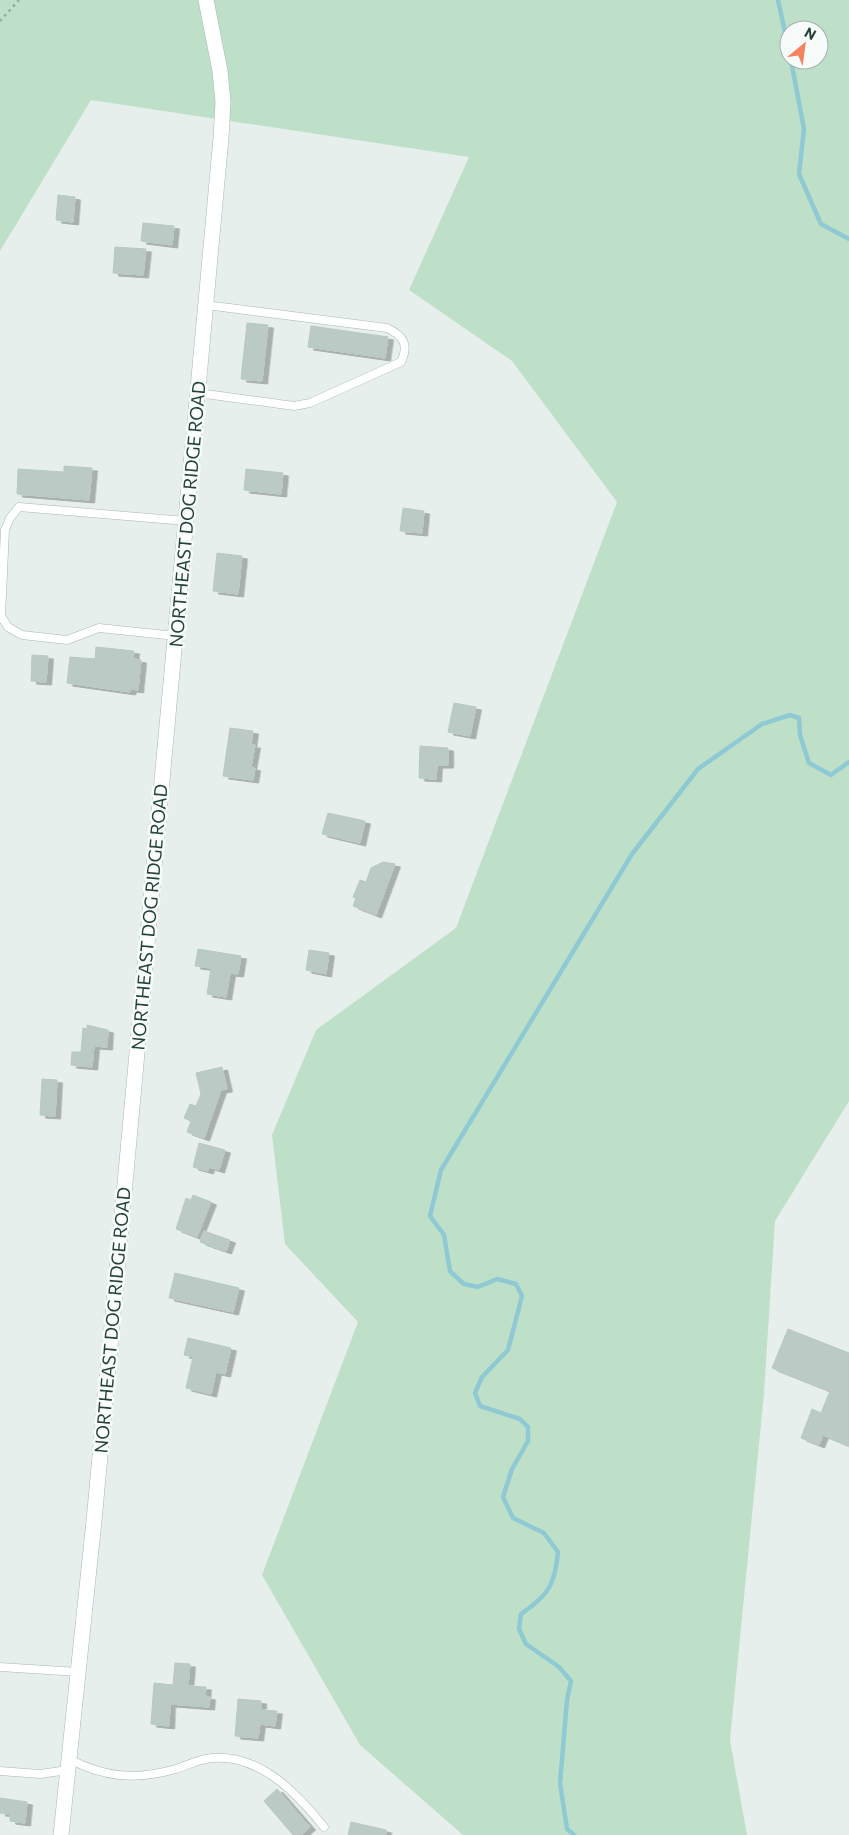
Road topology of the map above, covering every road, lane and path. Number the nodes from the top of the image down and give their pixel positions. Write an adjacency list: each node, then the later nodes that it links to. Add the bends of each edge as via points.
1 (19, 0): 3 (path)
2 (206, 0): 4 (street, NORTHEAST DOG RIDGE ROAD, via 223,102)
3 (0, 21)
4 (206, 305): 5 (street, NORTHEAST DOG RIDGE ROAD); 5 (lane, via 387,328 398,333 406,352 401,362 294,406)
5 (198, 393): 6 (street, NORTHEAST DOG RIDGE ROAD)
6 (186, 521): 7 (street, NORTHEAST DOG RIDGE ROAD); 7 (lane, via 19,507 5,530 1,616 8,627 22,634 68,640 99,628)
7 (176, 636): 9 (street, NORTHEAST DOG RIDGE ROAD)
8 (0, 1667): 9 (lane)
9 (78, 1672): 10 (street, NORTHEAST DOG RIDGE ROAD)
10 (69, 1764): 11 (lane, via 40,1774); 12 (lane, via 122,1776 149,1775 213,1758 240,1761 259,1768 288,1786); 13 (street, NORTHEAST DOG RIDGE ROAD)
11 (0, 1771)
12 (324, 1827)
13 (61, 1835)

